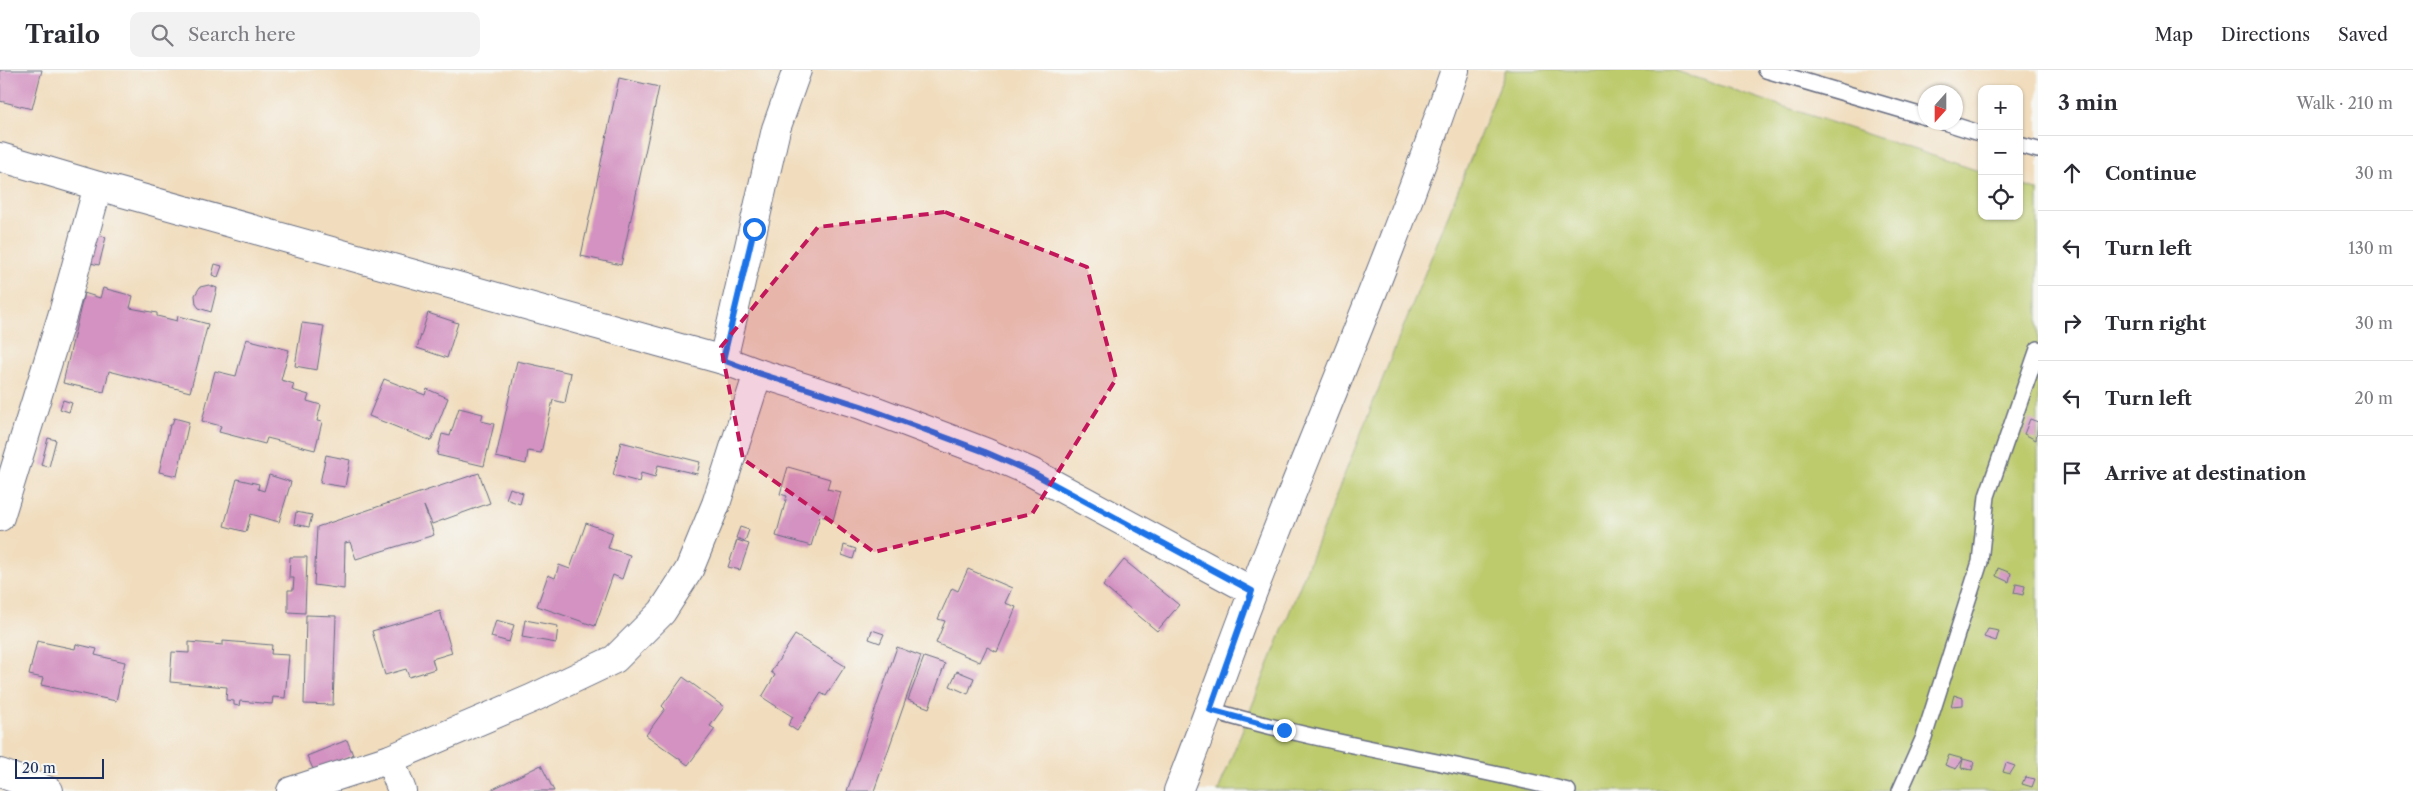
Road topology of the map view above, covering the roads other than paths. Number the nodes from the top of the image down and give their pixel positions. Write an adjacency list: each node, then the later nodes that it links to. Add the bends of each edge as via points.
1 (797, 70): 12 (street, via 776,128)
2 (1455, 70): 15 (street, via 1422,167)
3 (1766, 70): 4 (lane)
4 (1918, 115)
5 (1963, 128): 6 (lane)
6 (1978, 133)
7 (2023, 146): 8 (lane)
8 (2038, 150)
9 (0, 157): 10 (street)
10 (98, 186): 12 (street); 14 (street, via 64,313)
11 (2038, 349): 24 (lane, via 1987,496 1980,562 1924,737)
12 (723, 360): 13 (street)
13 (758, 373): 15 (street, via 861,406 985,452 1038,476); 17 (street, via 709,521 689,570 662,612 615,659)
14 (0, 517)
15 (1252, 591): 16 (street)
16 (1210, 710): 22 (street); 23 (lane, via 1334,742 1504,775)
17 (390, 759): 20 (street); 21 (street)
18 (0, 773): 19 (street)
19 (49, 791)
20 (291, 791)
21 (402, 791)
22 (1178, 791)
23 (1568, 791)
24 (1900, 791)

